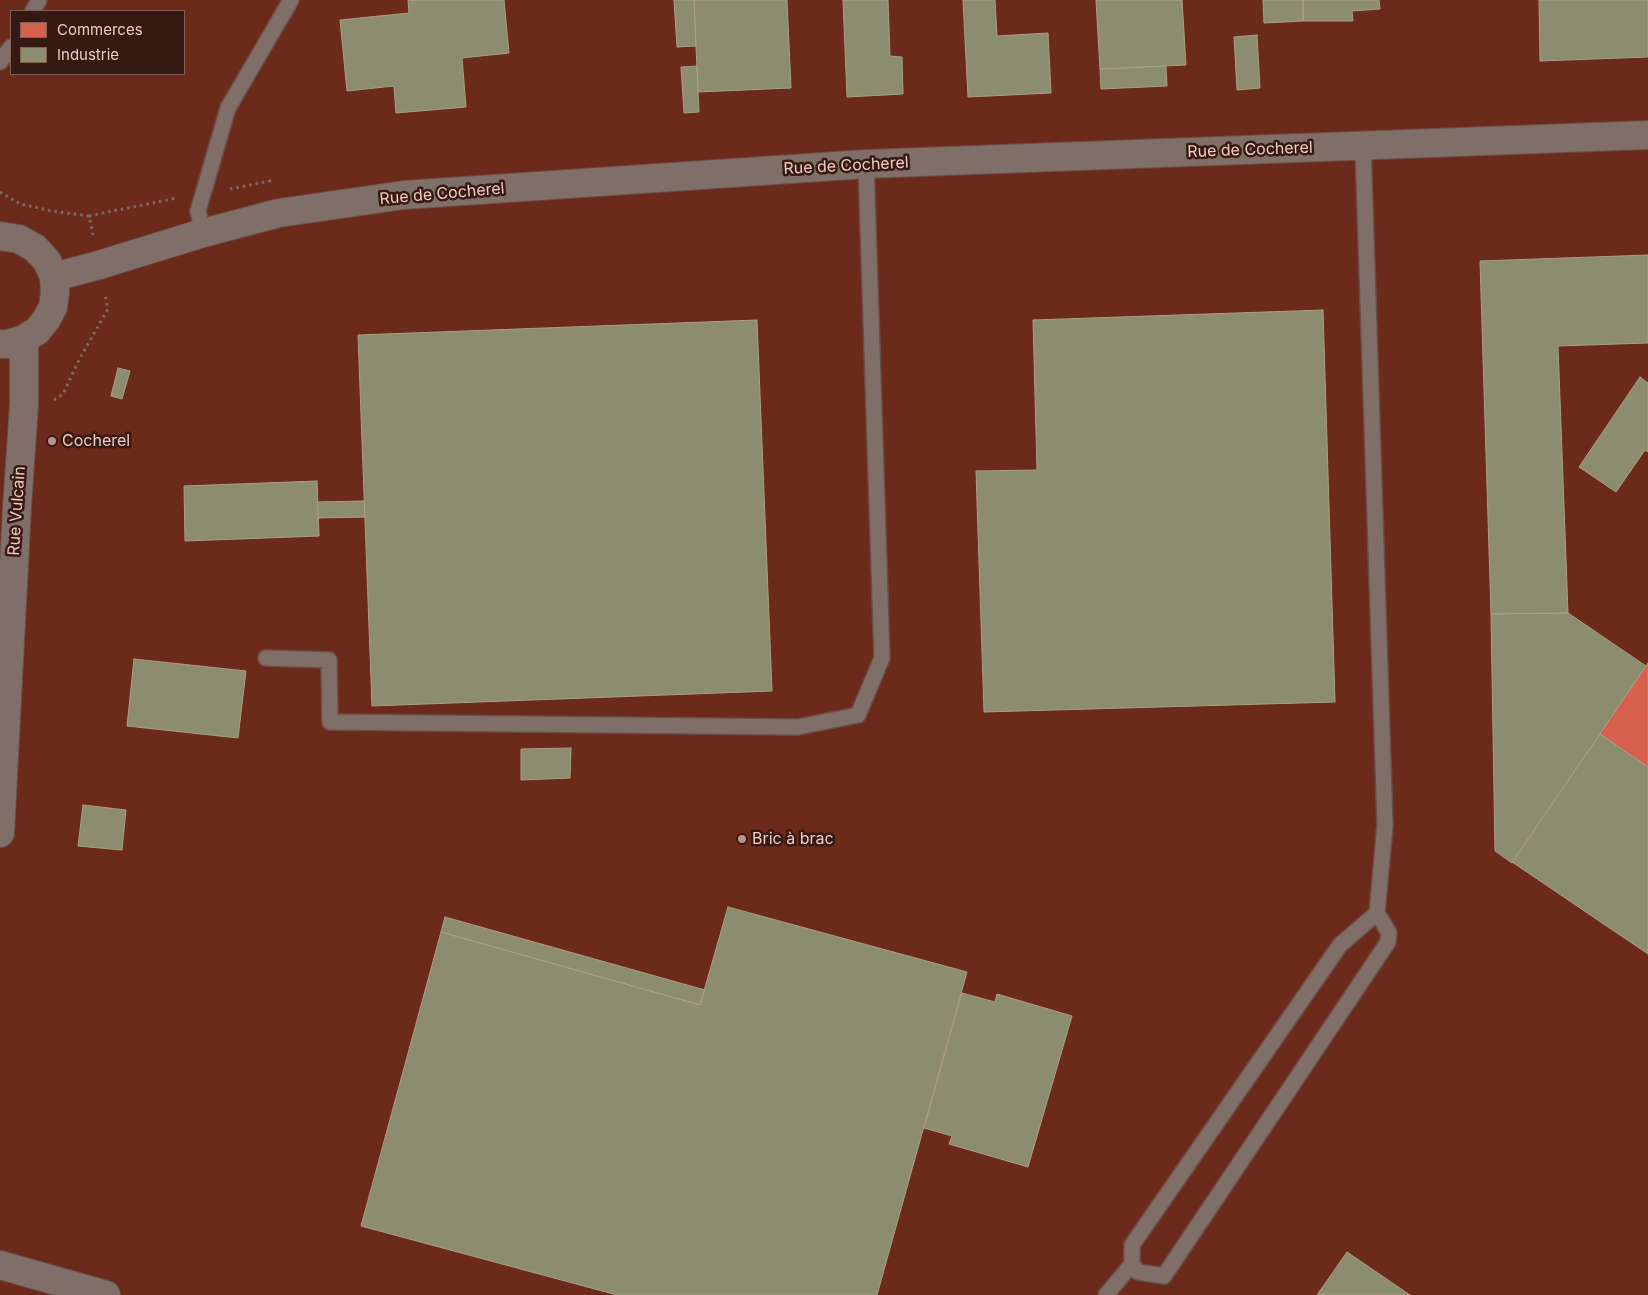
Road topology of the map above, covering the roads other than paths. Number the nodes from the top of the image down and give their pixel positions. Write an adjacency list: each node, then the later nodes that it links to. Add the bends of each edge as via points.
1 (288, 1): 7 (lane, via 228,108 198,211)
2 (10, 48): 3 (lane)
3 (0, 62)
4 (1648, 135): 5 (street, Rue de Cocherel)
5 (1363, 146): 6 (street, Rue de Cocherel); 13 (lane, via 1385,825)
6 (866, 164): 7 (street, Rue de Cocherel, via 404,195 279,213); 11 (lane, via 882,658 858,715 798,727 330,722 329,660)
7 (203, 233): 9 (street, Rue de Cocherel)
8 (0, 236): 9 (street, via 19,239 34,248 47,261)
9 (54, 277): 10 (street, via 55,292 49,313 37,331)
10 (12, 341): 12 (street, Rue Vulcain, via 24,404)
11 (266, 658)
12 (0, 833)
13 (1377, 913): 14 (lane, via 1340,945 1132,1245); 14 (lane, via 1390,933 1388,942 1164,1276 1138,1272)
14 (1132, 1264): 17 (lane)
15 (0, 1265): 16 (street)
16 (106, 1295)
17 (1106, 1295)

